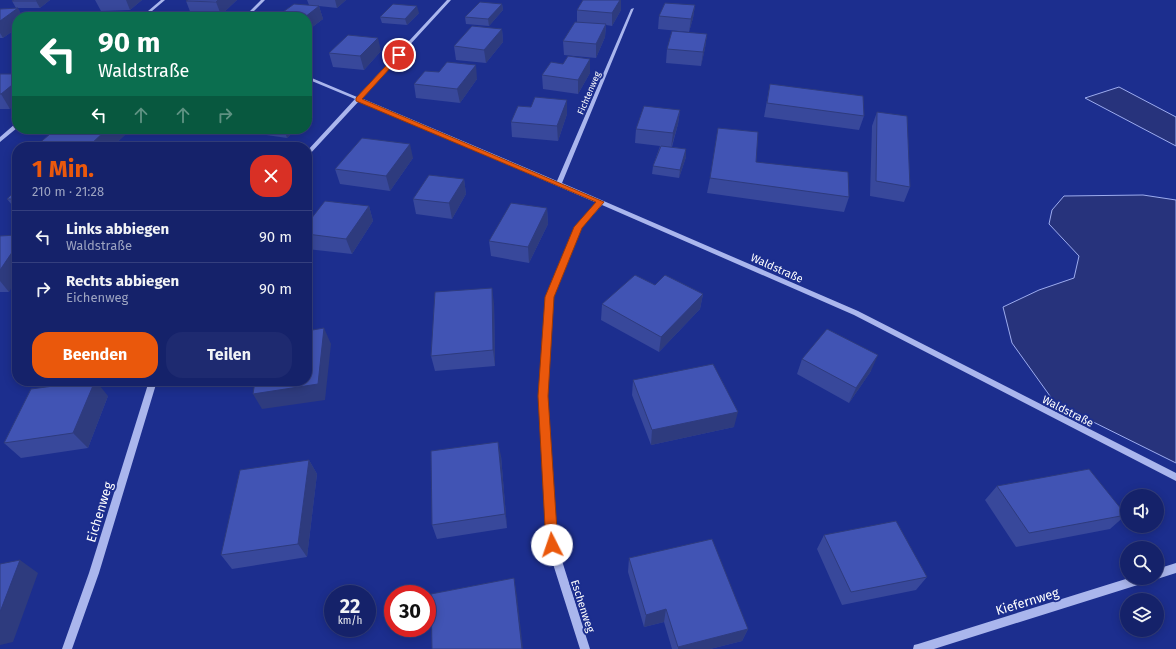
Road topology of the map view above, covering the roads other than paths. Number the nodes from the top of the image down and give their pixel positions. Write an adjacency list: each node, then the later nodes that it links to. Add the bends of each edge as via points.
1 (163, 0): 5 (street)
2 (263, 0): 6 (street)
3 (449, 0): 8 (street)
4 (633, 9): 12 (street, Fichtenweg)
5 (149, 12)
6 (251, 12)
7 (312, 79): 8 (street, Waldstraße)
8 (358, 99): 11 (street); 12 (street, Waldstraße)
9 (12, 129): 10 (street)
10 (0, 140)
11 (312, 149)
12 (559, 184): 13 (street, Waldstraße)
13 (600, 202): 15 (street, Waldstraße, via 856,313); 20 (street, Eschenweg, via 578,227 549,297 543,396 552,545)
14 (151, 386): 19 (street, Eichenweg)
15 (1176, 477)
16 (1176, 568): 17 (street)
17 (1164, 572)
18 (1122, 585): 21 (street, Kiefernweg)
19 (68, 649)
20 (585, 649)
21 (918, 649)

